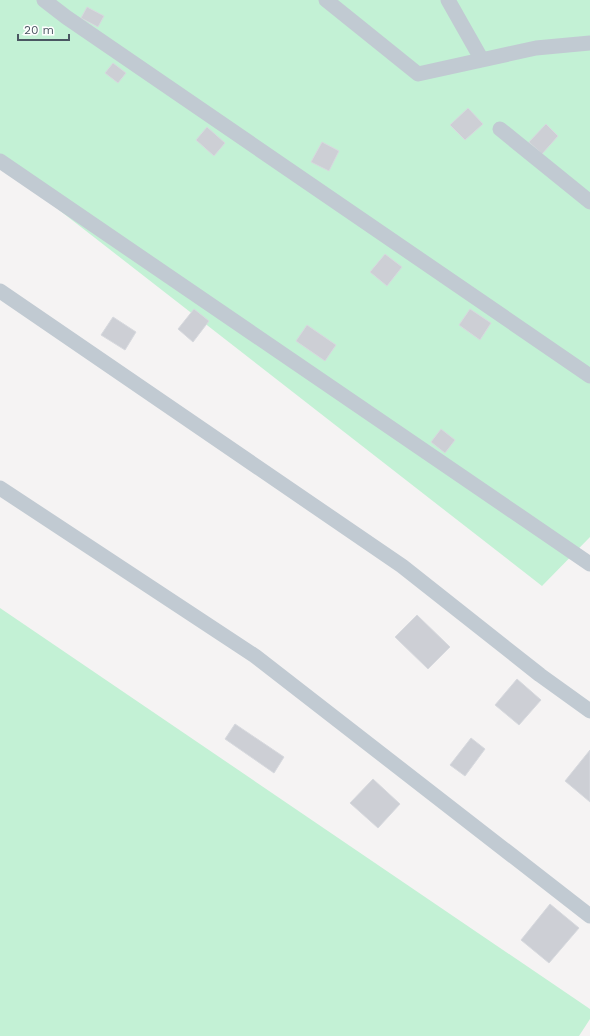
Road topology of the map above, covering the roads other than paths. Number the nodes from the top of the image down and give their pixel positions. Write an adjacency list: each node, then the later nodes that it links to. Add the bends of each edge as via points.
1 (44, 0): 10 (street)
2 (326, 0): 5 (street, via 418,74)
3 (448, 0): 5 (street)
4 (590, 43): 5 (street, via 536,48)
5 (482, 60)
6 (500, 129): 8 (street)
7 (0, 161): 12 (street)
8 (590, 202)
9 (0, 291): 13 (street, via 402,566 540,675)
10 (590, 376)
11 (0, 488): 14 (street, via 255,656)
12 (590, 564)
13 (590, 711)
14 (590, 916)

